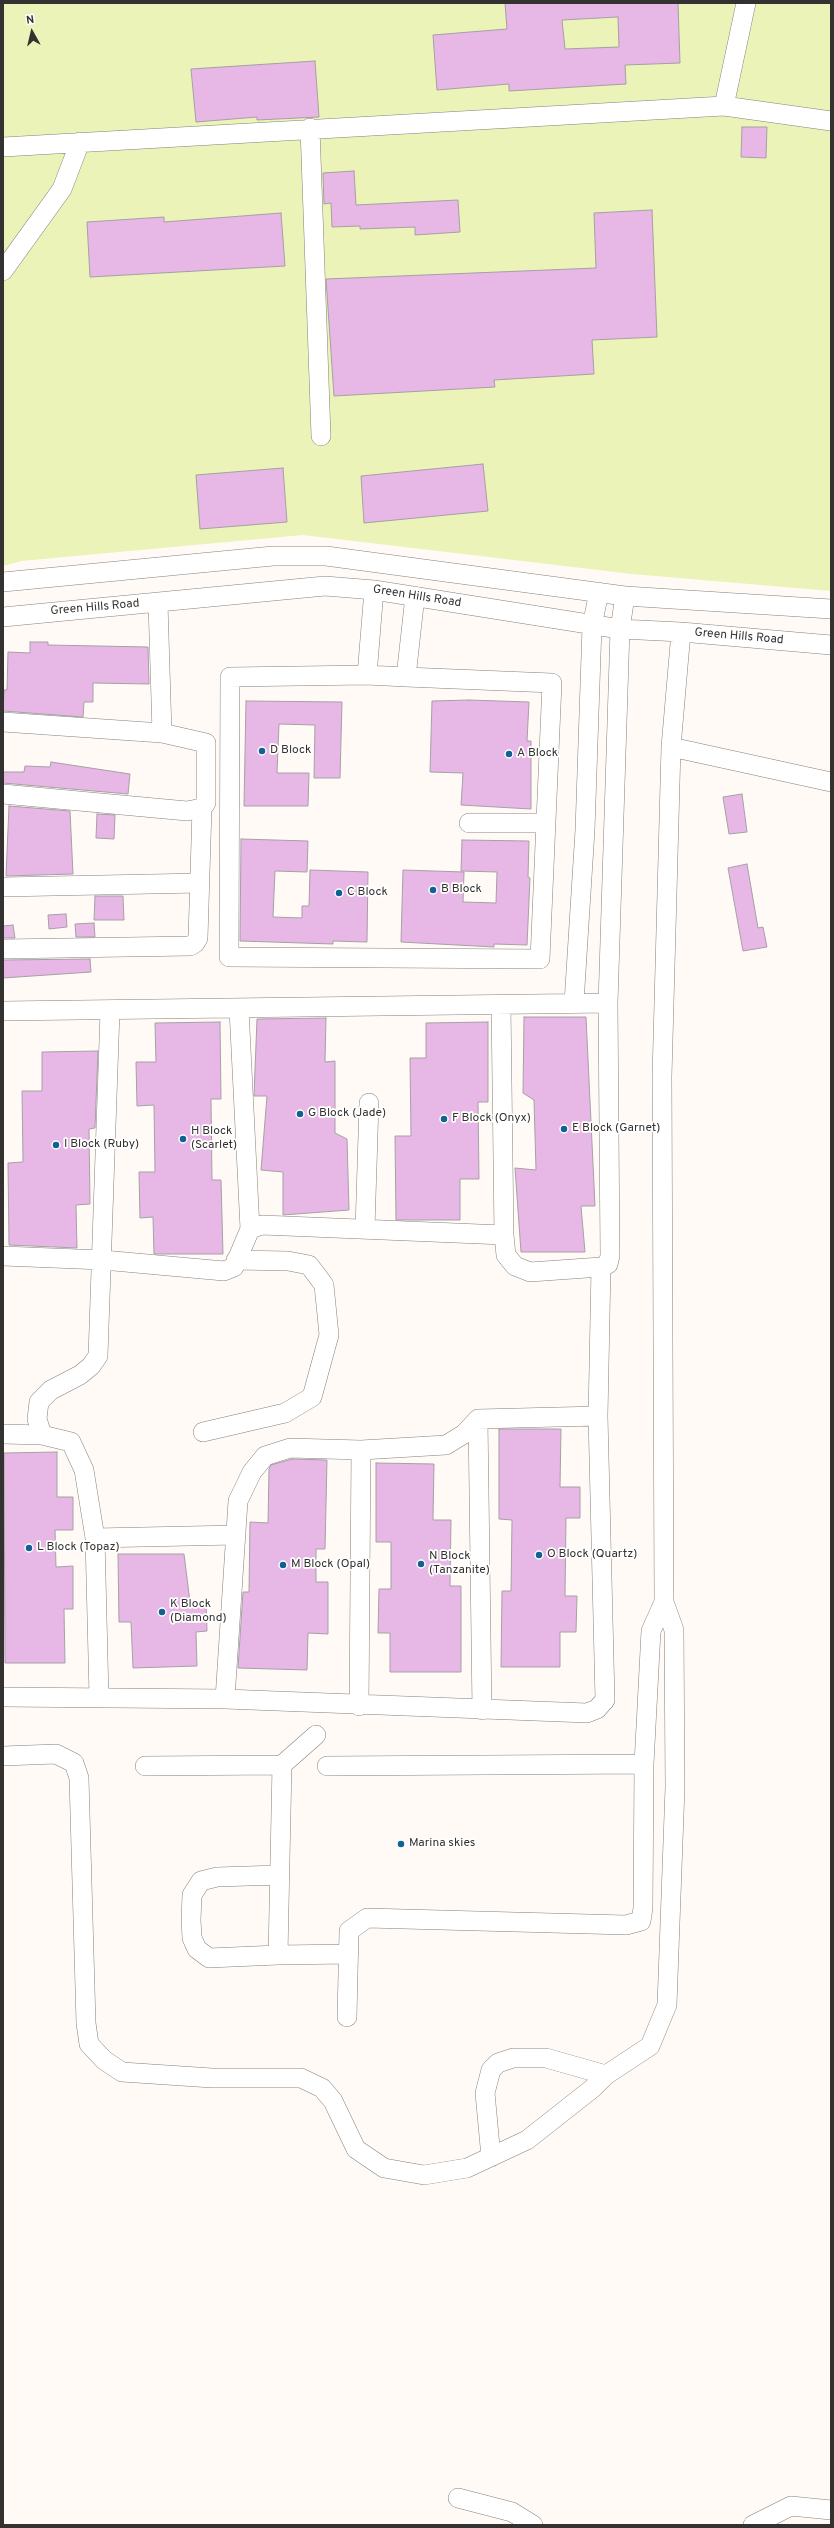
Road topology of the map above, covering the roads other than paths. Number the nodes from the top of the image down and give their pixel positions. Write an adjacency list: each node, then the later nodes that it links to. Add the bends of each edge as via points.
1 (746, 3): 2 (street)
2 (724, 106): 3 (street); 4 (street)
3 (831, 121)
4 (310, 128): 5 (street); 8 (street)
5 (80, 142): 6 (street); 7 (street, via 62,189)
6 (3, 146)
7 (3, 271)
8 (321, 436)
9 (3, 582): 11 (street, via 273,556 326,556)
10 (374, 590): 12 (street, Green Hills Road); 14 (street, Green Hills Road, via 319,586); 21 (street)
11 (599, 592): 13 (street); 17 (street)
12 (415, 596): 17 (street, Green Hills Road); 22 (street)
13 (625, 596): 15 (street); 18 (street)
14 (158, 603): 16 (street, Green Hills Road); 24 (street)
15 (831, 609)
16 (3, 617)
17 (592, 626): 18 (street, Green Hills Road); 31 (street)
18 (620, 629): 19 (street, Green Hills Road); 32 (street)
19 (682, 632): 20 (street, Green Hills Road); 25 (street)
20 (831, 645)
21 (367, 675): 22 (street); 30 (street, via 230,677 229,957 540,959)
22 (406, 677): 30 (street, via 552,683)
23 (3, 722): 24 (street)
24 (162, 733): 28 (street, via 206,743 206,803)
25 (671, 747): 26 (street); 58 (street, via 662,1076)
26 (831, 782)
27 (3, 794): 28 (street, via 187,811)
28 (202, 808): 33 (street)
29 (469, 822): 30 (street)
30 (545, 823)
31 (585, 830): 32 (street); 36 (street)
32 (614, 830): 37 (street)
33 (200, 883): 34 (street); 35 (street, via 198,938 190,946)
34 (3, 887)
35 (3, 949)
36 (574, 1003): 37 (street); 38 (street)
37 (608, 1003): 49 (street, via 610,1256 608,1264)
38 (501, 1005): 39 (street); 45 (street)
39 (239, 1009): 41 (street); 44 (street)
40 (3, 1011): 41 (street)
41 (110, 1011): 47 (street)
42 (370, 1103): 43 (street)
43 (365, 1228): 44 (street, via 262,1225); 45 (street)
44 (250, 1229): 48 (street)
45 (504, 1235): 49 (street, via 506,1255 515,1266 530,1272)
46 (3, 1256): 47 (street)
47 (103, 1260): 48 (street, via 224,1271 234,1267); 54 (street, via 98,1356 80,1375 51,1390 40,1402 38,1419)
48 (236, 1260): 52 (street, via 288,1261 309,1265 324,1285 329,1336 312,1397 285,1413)
49 (601, 1267): 50 (street)
50 (598, 1416): 51 (street); 63 (street, via 605,1700 597,1709 587,1712)
51 (478, 1419): 55 (street, via 464,1434 446,1445); 63 (street)
52 (203, 1432)
53 (3, 1434): 54 (street)
54 (42, 1435): 57 (street, via 71,1442 84,1470)
55 (361, 1450): 56 (street, via 290,1448 265,1456 252,1472 238,1501); 62 (street)
56 (236, 1535): 57 (street); 61 (street)
57 (95, 1538): 60 (street)
58 (664, 1602): 66 (street, via 651,1631); 74 (street, via 674,1630 675,1787 666,2005 650,2046)
59 (3, 1697): 60 (street)
60 (99, 1697): 61 (street)
61 (225, 1699): 62 (street)
62 (359, 1706): 63 (street)
63 (482, 1710)
64 (316, 1735): 67 (street)
65 (3, 1756): 75 (street, via 56,1754 74,1763 79,1778 86,2023 89,2044 104,2060 122,2072 212,2078 301,2078 322,2088 333,2101 356,2149 384,2168 424,2175 467,2168)
66 (644, 1764): 69 (street); 71 (street, via 641,1921 626,1925 367,1918 349,1931)
67 (282, 1765): 68 (street); 70 (street)
68 (145, 1766)
69 (326, 1766)
70 (278, 1875): 72 (street); 72 (street, via 217,1877 201,1882 192,1895 191,1920 192,1938 197,1949 209,1958)
71 (349, 1954): 72 (street); 73 (street)
72 (278, 1955)
73 (347, 2017)
74 (606, 2075): 75 (street, via 527,2140); 75 (street, via 546,2058 513,2058 498,2063 491,2070 485,2093)
75 (491, 2157)
76 (458, 2498): 78 (street, via 512,2512)
77 (831, 2510): 79 (street, via 791,2506)
78 (533, 2525)
79 (753, 2525)

